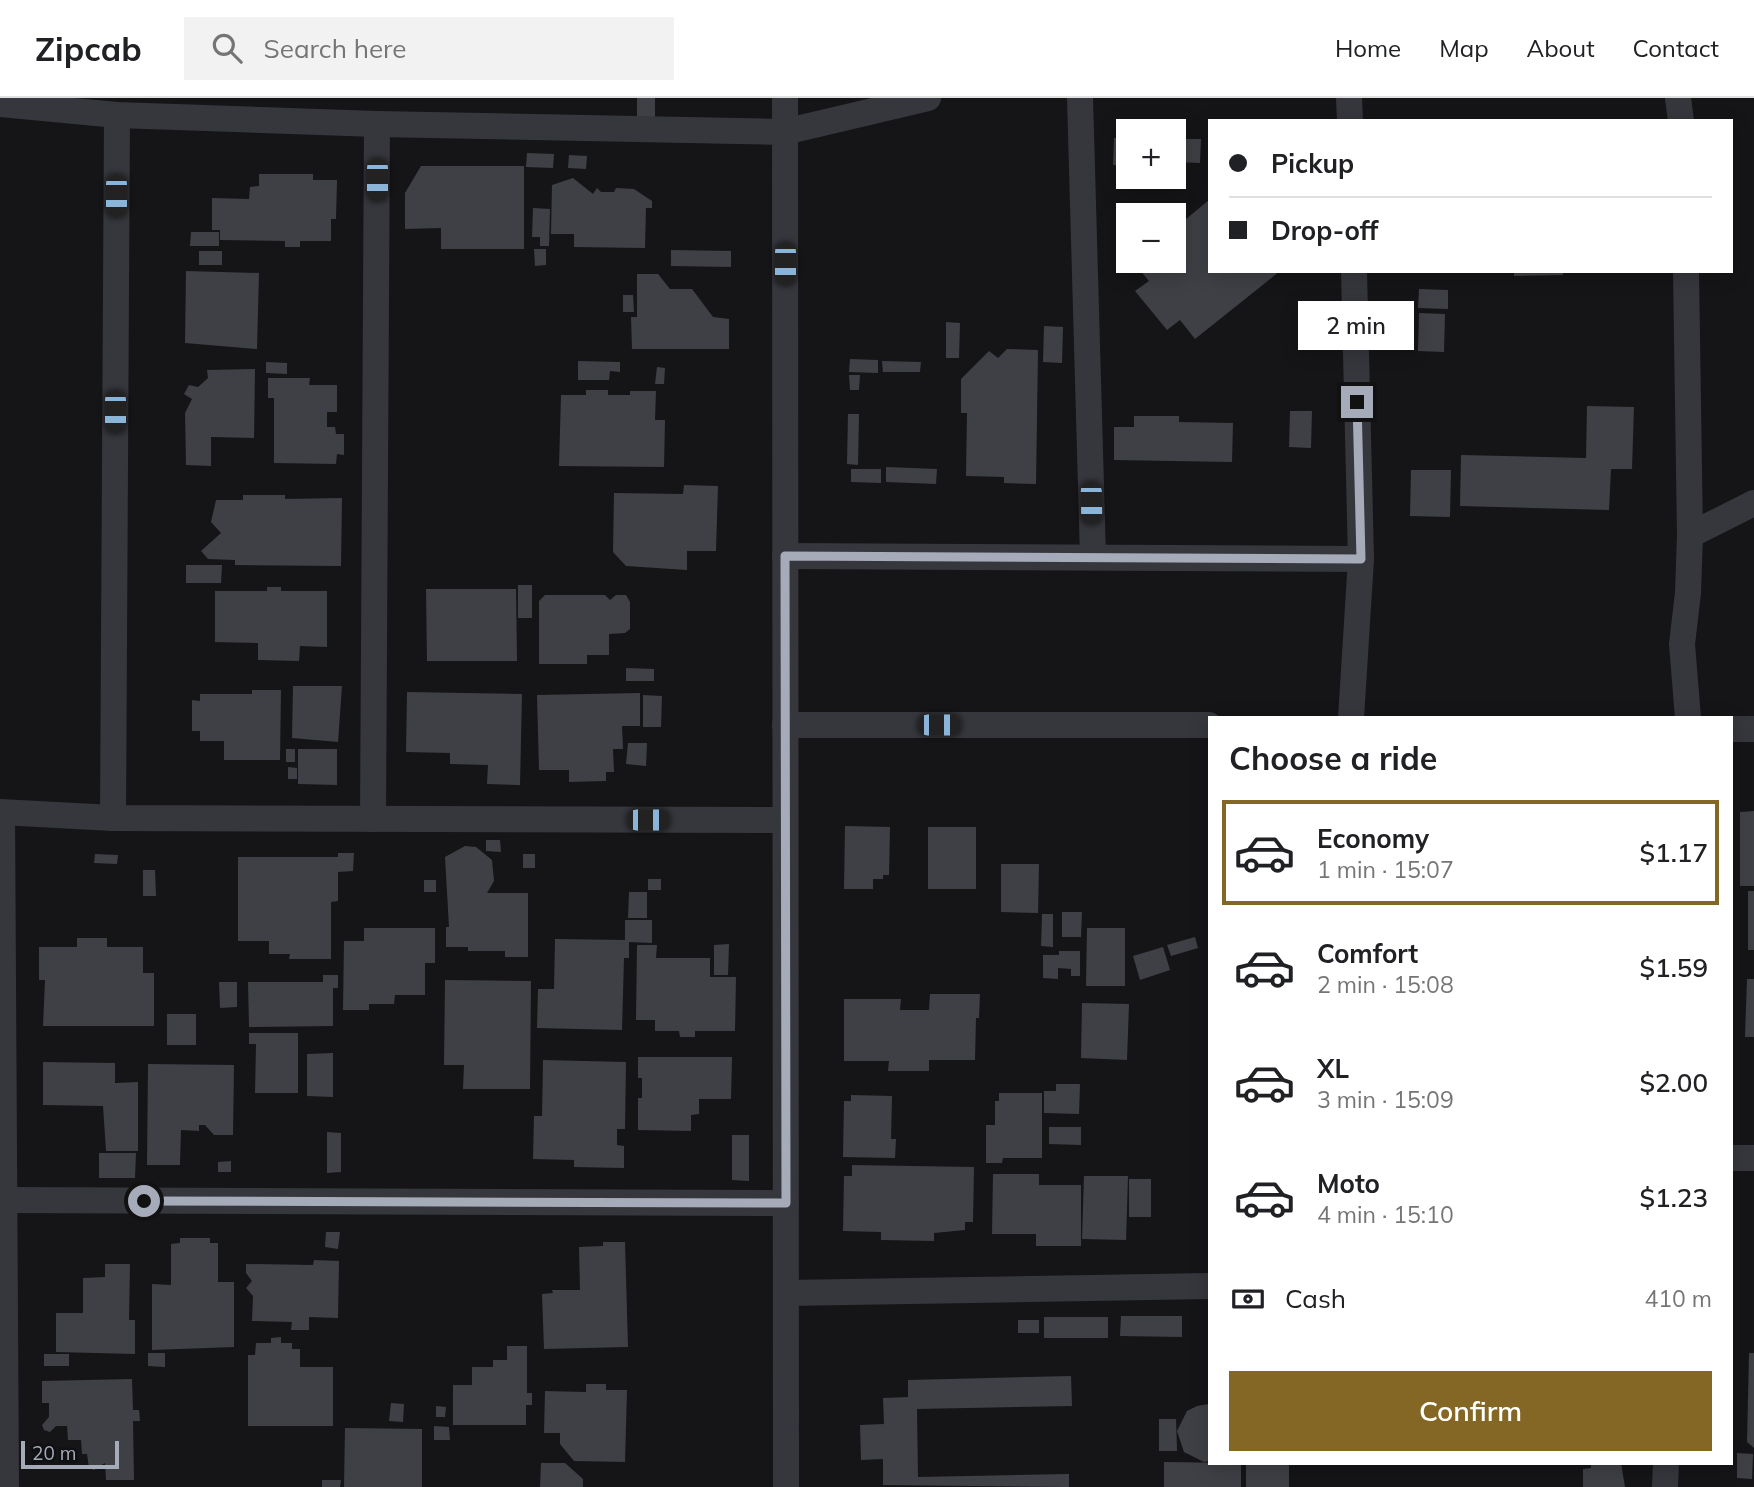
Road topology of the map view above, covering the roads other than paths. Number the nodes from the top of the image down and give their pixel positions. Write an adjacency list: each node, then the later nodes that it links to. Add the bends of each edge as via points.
1 (785, 98): 11 (street)
2 (928, 98): 11 (street)
3 (1080, 98): 17 (street)
4 (1349, 98): 8 (street)
5 (1678, 98): 9 (street)
6 (0, 104): 7 (street)
7 (117, 115): 10 (street); 26 (street)
8 (1350, 119)
9 (1681, 119)
10 (377, 124): 11 (street); 27 (street)
11 (784, 132): 16 (street)
12 (1354, 273): 18 (street)
13 (1686, 273): 15 (street)
14 (1754, 503): 15 (street)
15 (1690, 535): 20 (street, via 1682,644)
16 (785, 556): 17 (street); 21 (street)
17 (1093, 557): 18 (street)
18 (1361, 559): 19 (street)
19 (1351, 716)
20 (1688, 716)
21 (785, 725): 22 (street); 28 (street)
22 (1208, 725)
23 (1733, 729): 24 (street)
24 (1754, 729)
25 (1, 813): 26 (street); 31 (street)
26 (113, 818): 27 (street)
27 (373, 819): 28 (street)
28 (785, 820): 32 (street)
29 (1733, 1158): 30 (street)
30 (1754, 1158)
31 (2, 1201): 32 (street); 36 (street)
32 (786, 1203): 34 (street)
33 (1208, 1286): 34 (street)
34 (786, 1293): 37 (street)
35 (1666, 1465): 38 (street)
36 (6, 1487)
37 (786, 1487)
38 (1665, 1487)

